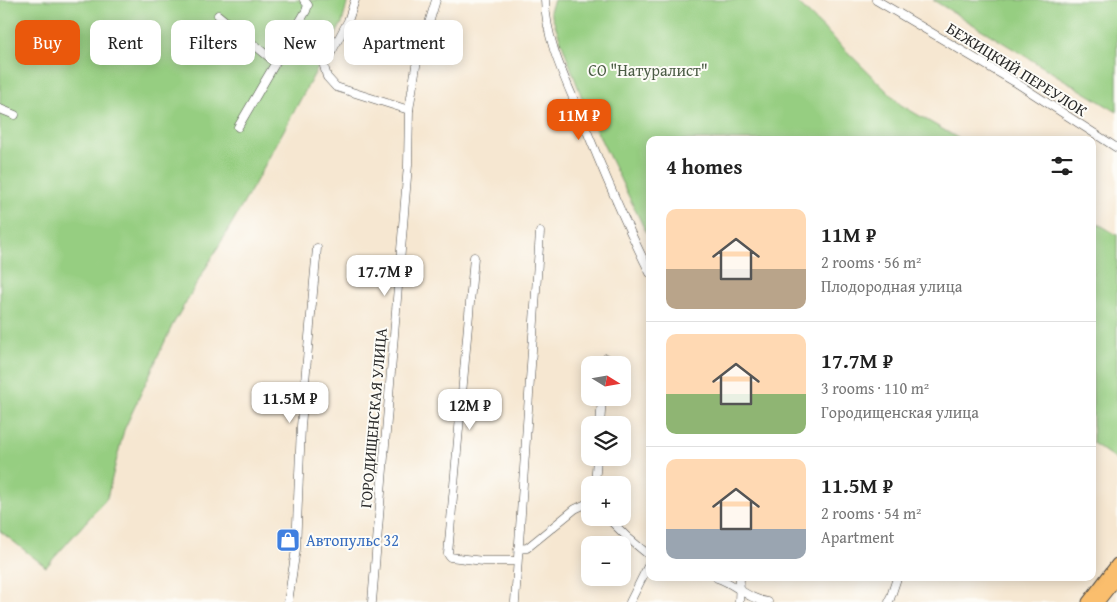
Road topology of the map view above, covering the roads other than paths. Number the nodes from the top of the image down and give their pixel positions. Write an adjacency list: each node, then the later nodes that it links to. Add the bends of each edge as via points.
1 (304, 0): 7 (street, via 308,5)
2 (355, 0): 11 (street, via 348,21 324,66 327,77 336,87)
3 (436, 0): 11 (street, ГОРОДИЩЕНСКАЯ УЛИЦА, via 416,66)
4 (544, 0): 18 (street, via 549,37 557,59)
5 (876, 0): 14 (street, БЕЖИЦКИЙ ПЕРЕУЛОК, via 1015,82)
6 (218, 15): 8 (street)
7 (301, 20)
8 (265, 54)
9 (273, 65): 13 (street)
10 (0, 109): 12 (street)
11 (409, 110): 32 (street, ГОРОДИЩЕНСКАЯ УЛИЦА, via 408,165)
12 (15, 115)
13 (238, 127)
14 (1117, 148)
15 (540, 232): 21 (street)
16 (316, 248): 31 (street, via 301,426 296,549)
17 (474, 257): 23 (street, via 448,554 463,559)
18 (646, 264)
19 (581, 506): 21 (street, via 527,548)
20 (616, 526): 22 (street)
21 (518, 550): 23 (street)
22 (646, 553)
23 (517, 561): 33 (street)
24 (1117, 564): 38 (main road)
25 (646, 570): 34 (street)
26 (1117, 578): 39 (main road)
27 (726, 581): 30 (street)
28 (740, 581): 30 (street)
29 (896, 581): 37 (street)
30 (740, 591): 35 (street); 36 (street, via 750,598)
31 (288, 602)
32 (372, 602)
33 (515, 602)
34 (630, 602)
35 (739, 602)
36 (768, 602)
37 (889, 602)
38 (1088, 602)
39 (1098, 602)

